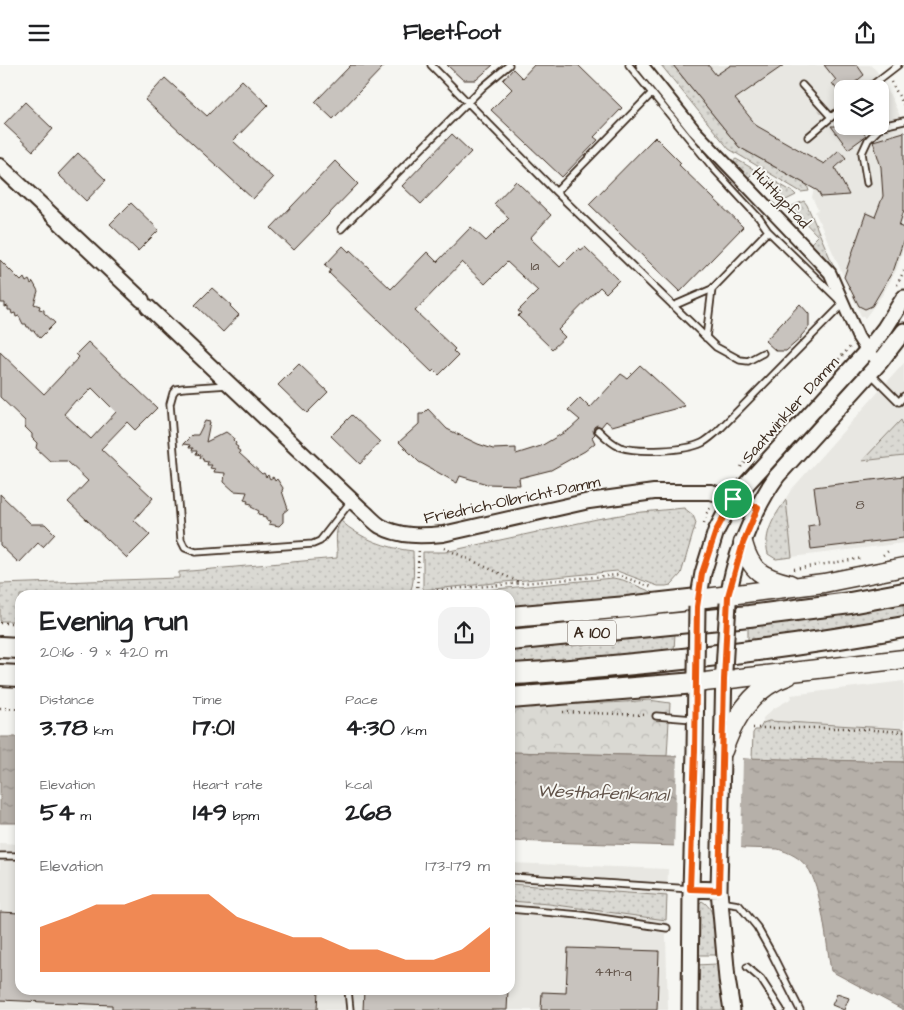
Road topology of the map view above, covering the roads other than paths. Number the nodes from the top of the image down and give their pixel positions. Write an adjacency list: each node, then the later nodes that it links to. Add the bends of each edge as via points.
1 (431, 65): 9 (lane)
2 (509, 65): 9 (lane)
3 (629, 65): 8 (lane)
4 (642, 65): 21 (street, Hüttigpfad, via 694,130 830,273)
5 (898, 65): 6 (lane)
6 (878, 80)
7 (802, 85): 11 (lane)
8 (652, 93): 16 (lane); 18 (lane)
9 (468, 102): 16 (lane); 17 (lane)
10 (834, 115): 11 (lane)
11 (831, 117): 13 (lane)
12 (904, 121): 15 (lane, via 882,125 868,141 862,153)
13 (808, 137)
14 (0, 166): 28 (street, Friedrich-Olbricht-Damm)
15 (867, 183)
16 (556, 192): 22 (lane)
17 (341, 229)
18 (768, 231): 19 (lane); 21 (lane)
19 (712, 289): 22 (lane); 23 (lane)
20 (904, 298): 25 (main road, Saatwinkler Damm)
21 (843, 304): 25 (street, Hüttigpfad); 30 (lane, via 718,431 702,443 646,451 620,447)
22 (673, 306): 23 (lane)
23 (706, 338): 26 (lane, via 740,360 748,361)
24 (902, 339): 27 (main road)
25 (868, 351): 27 (street, Hüttigpfad); 31 (main road, Saatwinkler Damm)
26 (763, 353)
27 (875, 367): 29 (lane, via 898,402); 33 (main road, via 777,476)
28 (230, 385): 32 (street, Friedrich-Olbricht-Damm); 32 (lane, via 183,388 173,393 170,404 185,548 196,552 312,544 320,541)
29 (904, 397)
30 (598, 430)
31 (733, 499): 32 (street, Friedrich-Olbricht-Damm, via 711,492 624,495 420,537 380,526); 33 (street, Friedrich-Olbricht-Damm); 39 (main road, Saatwinkler Damm, via 716,531 702,573)
32 (351, 500)
33 (758, 507): 34 (main road)
34 (743, 543): 36 (main road, via 749,561 762,575); 38 (main road)
35 (904, 567): 36 (main road)
36 (800, 587): 38 (main road)
37 (904, 593): 42 (highway, A 100, via 749,617)
38 (728, 599): 39 (main road); 49 (main road, bridge)
39 (697, 603): 40 (highway); 51 (main road, Saatwinkler Damm, bridge)
40 (515, 617)
41 (904, 627): 48 (highway, A 100, via 750,651)
42 (515, 640)
43 (0, 647): 44 (highway)
44 (15, 648)
45 (904, 659): 46 (main road)
46 (802, 671): 49 (main road); 55 (main road, via 780,679 749,701 736,719)
47 (0, 675): 50 (highway)
48 (515, 675)
49 (724, 675): 51 (main road); 55 (main road)
50 (15, 676)
51 (696, 678): 52 (highway); 54 (main road, Saatwinkler Damm)
52 (515, 697)
53 (656, 716): 54 (lane)
54 (696, 719): 59 (main road, Saatwinkler Damm)
55 (722, 751): 60 (main road)
56 (0, 856): 57 (lane)
57 (15, 856)
58 (515, 877): 59 (lane)
59 (690, 889): 60 (main road); 66 (main road, Saatwinkler Damm)
60 (719, 896): 67 (main road); 69 (lane, via 739,905 757,927)
61 (515, 909): 62 (lane)
62 (668, 928)
63 (747, 967): 68 (lane, via 761,979)
64 (348, 995): 65 (lane)
65 (350, 1010)
66 (690, 1010)
67 (732, 1010)
68 (781, 1010)
69 (800, 1010)

